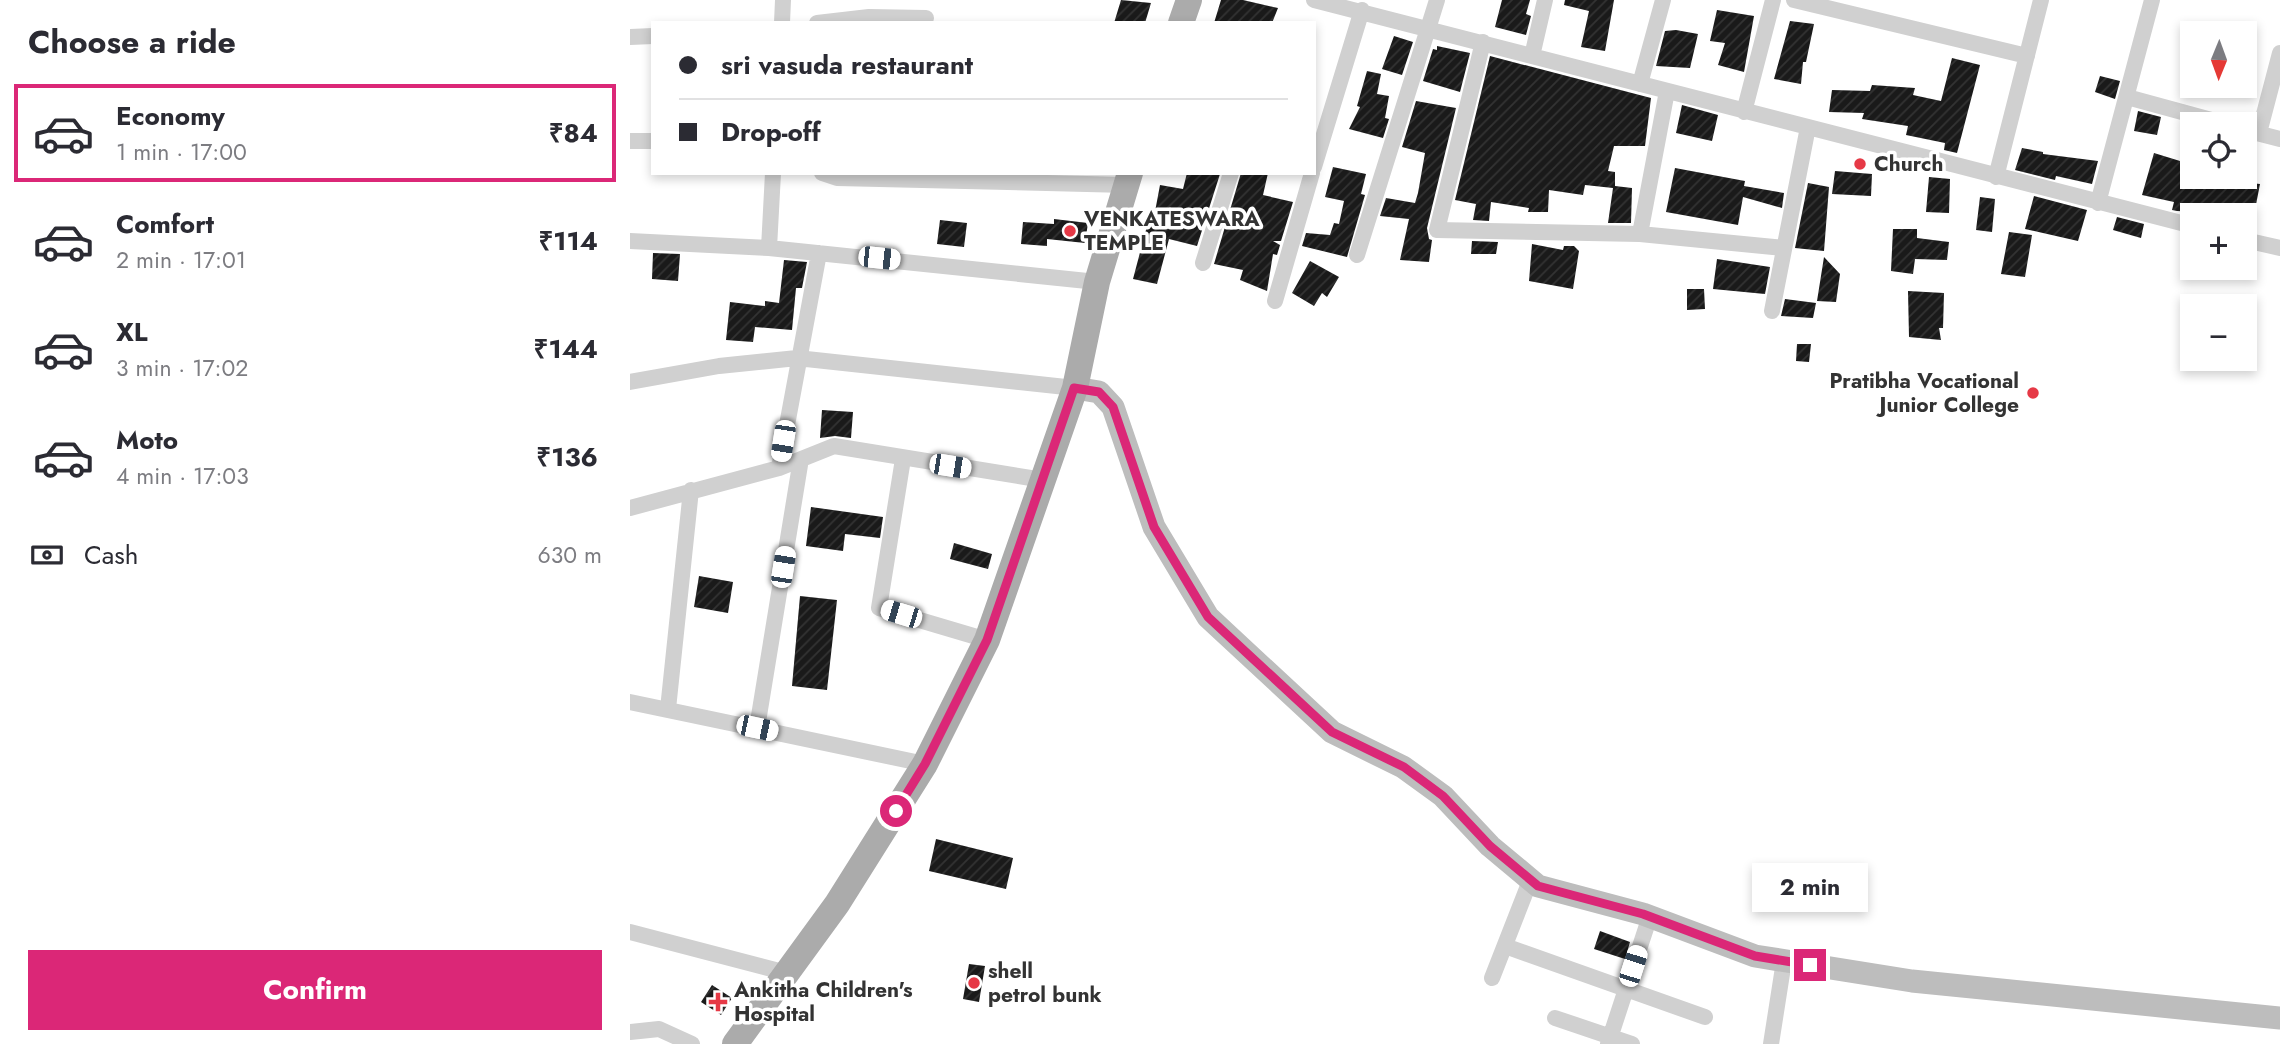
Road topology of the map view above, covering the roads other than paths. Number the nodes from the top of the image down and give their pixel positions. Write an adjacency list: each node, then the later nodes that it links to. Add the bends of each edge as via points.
1 (783, 0): 14 (street)
2 (1189, 0): 16 (main road)
3 (1314, 0): 11 (street)
4 (1437, 0): 17 (street)
5 (1545, 0): 22 (street)
6 (1663, 0): 24 (street)
7 (1773, 0): 27 (street)
8 (1794, 0): 23 (street)
9 (2041, 0): 23 (street)
10 (2152, 0): 26 (street)
11 (1334, 3): 12 (street)
12 (1362, 10): 17 (street); 35 (street)
13 (926, 18): 15 (street)
14 (782, 21)
15 (834, 21)
16 (1182, 21)
17 (1430, 28): 20 (street); 51 (street)
18 (651, 36): 19 (street)
19 (630, 37)
20 (1483, 42): 22 (street); 44 (street, via 1437,230)
21 (2280, 54): 29 (street)
22 (1532, 56): 24 (street)
23 (2027, 56): 40 (street)
24 (1640, 84): 25 (street)
25 (1667, 91): 27 (street); 44 (street)
26 (2127, 97): 28 (street); 42 (street)
27 (1744, 111): 30 (street)
28 (2182, 112)
29 (2257, 118)
30 (1808, 127): 40 (street); 48 (street)
31 (2257, 133): 32 (street)
32 (2280, 139)
33 (630, 141): 34 (street)
34 (651, 141)
35 (1318, 142)
36 (773, 175): 47 (street)
37 (828, 175): 41 (street)
38 (1230, 175): 52 (street)
39 (1311, 175): 54 (street)
40 (1996, 177): 42 (street)
41 (1128, 179): 53 (main road)
42 (2098, 203): 43 (street)
43 (2180, 223)
44 (1640, 234): 48 (street)
45 (630, 241): 47 (street)
46 (2257, 243): 49 (street)
47 (769, 248): 50 (street)
48 (1784, 248): 55 (street)
49 (2280, 248)
50 (819, 253): 53 (street); 56 (street)
51 (1357, 255)
52 (1203, 262)
53 (1097, 282): 58 (main road)
54 (1275, 301)
55 (1772, 311)
56 (797, 358): 57 (street); 58 (street); 61 (street)
57 (630, 382)
58 (1074, 388): 62 (main road); 70 (main road, via 1099,392 1113,407 1154,527 1208,617 1332,732 1404,767 1443,796)
59 (801, 459): 60 (street, via 834,446); 61 (street); 68 (street)
60 (904, 459): 62 (street); 65 (street, via 879,608)
61 (779, 468): 63 (street)
62 (1043, 481): 65 (main road)
63 (691, 491): 64 (street); 67 (street)
64 (630, 508)
65 (987, 640): 69 (main road)
66 (630, 702): 67 (street)
67 (668, 709): 68 (street)
68 (757, 728): 69 (street)
69 (925, 764): 75 (main road, via 837,904)
70 (1530, 881): 71 (main road); 73 (street)
71 (1650, 916): 74 (main road, via 1755,956); 77 (street)
72 (630, 932): 75 (street)
73 (1504, 946): 76 (street); 77 (street)
74 (1784, 961): 80 (main road, via 1912,981); 86 (street)
75 (787, 973): 82 (main road)
76 (1492, 978)
77 (1625, 991): 79 (street); 83 (street)
78 (1555, 1017): 83 (street)
79 (1705, 1017)
80 (2280, 1018)
81 (630, 1032): 84 (street, via 659,1029)
82 (744, 1039)
83 (1610, 1040): 85 (street)
84 (692, 1044)
85 (1632, 1044)
86 (1771, 1044)

